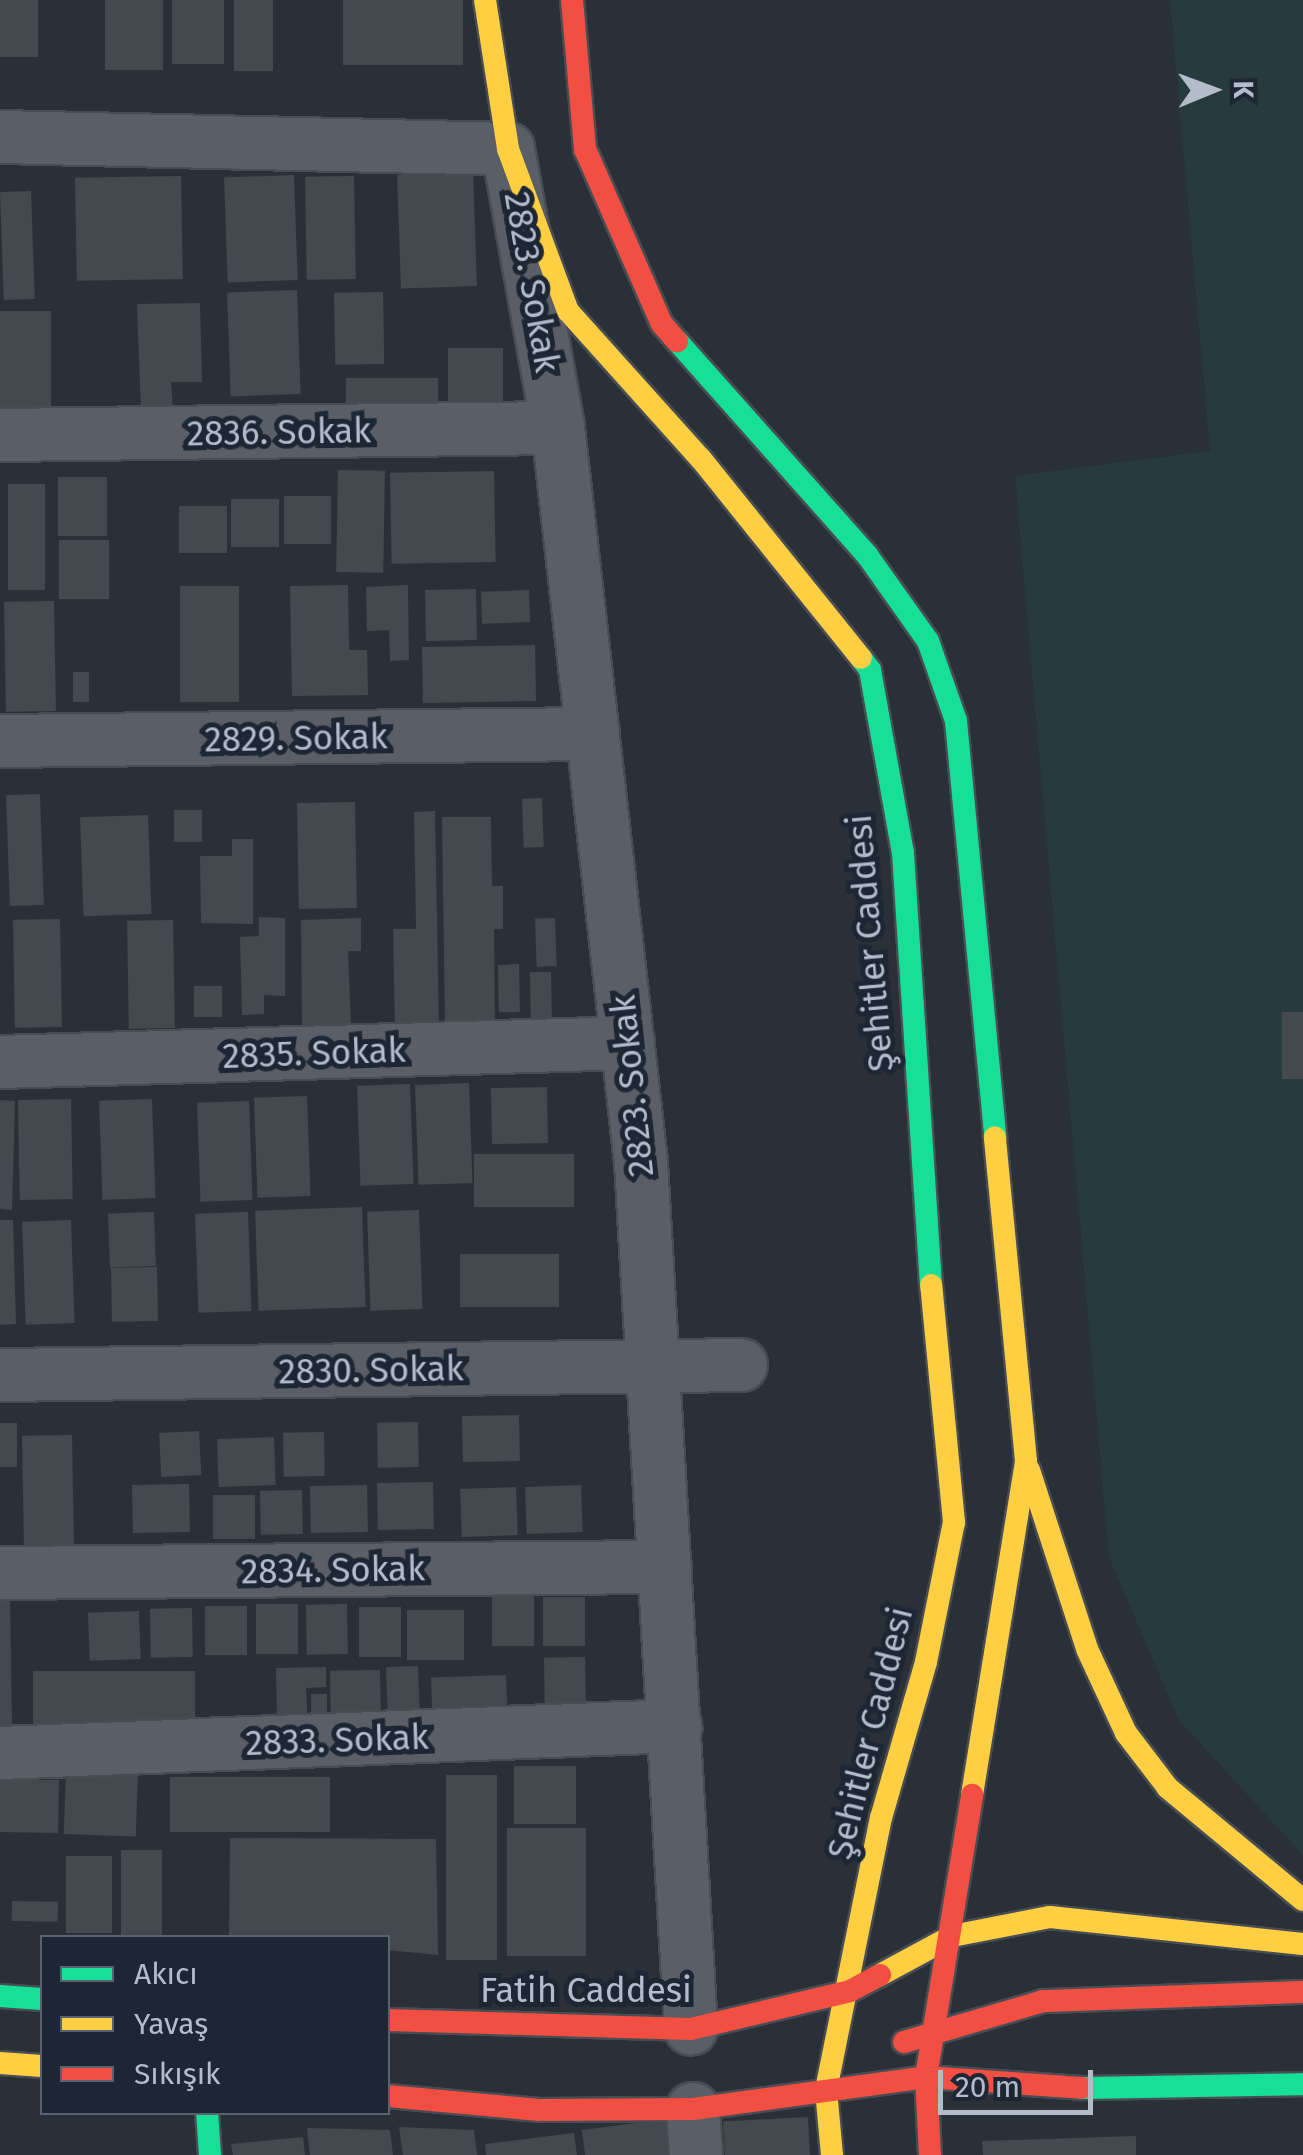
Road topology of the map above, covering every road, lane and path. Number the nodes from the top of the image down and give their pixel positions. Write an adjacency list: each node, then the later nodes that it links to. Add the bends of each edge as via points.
1 (485, 0): 4 (main road, Şehitler Caddesi)
2 (572, 0): 14 (main road, via 584,149 662,324 867,556 928,641 956,721)
3 (0, 137): 4 (street)
4 (508, 149): 5 (street, 2823. Sokak); 22 (main road, Şehitler Caddesi, via 568,311 701,459 870,670 903,853 936,1369 954,1522 926,1662 881,1818)
5 (558, 428): 6 (street, 2836. Sokak); 7 (street, 2823. Sokak)
6 (0, 436)
7 (593, 734): 8 (street, 2829. Sokak); 9 (street, 2823. Sokak)
8 (0, 742)
9 (628, 1043): 10 (street, 2835. Sokak); 12 (street, 2823. Sokak)
10 (0, 1062)
11 (741, 1364): 12 (street, 2830. Sokak)
12 (653, 1366): 13 (street, 2830. Sokak); 15 (street, 2823. Sokak)
13 (0, 1375)
14 (1026, 1461): 19 (main road, via 1086,1649 1126,1733 1168,1788); 20 (main road)
15 (665, 1567): 16 (street, 2834. Sokak); 17 (street, 2823. Sokak)
16 (0, 1573)
17 (675, 1726): 18 (street, 2833. Sokak); 27 (street, 2823. Sokak)
18 (0, 1753)
19 (1303, 1900)
20 (952, 1936): 21 (main road, Fatih Caddesi, via 1050,1917); 22 (main road, Fatih Caddesi); 28 (main road)
21 (1303, 1944)
22 (850, 1991): 27 (main road, Fatih Caddesi); 29 (main road); 34 (main road, Şehitler Caddesi)
23 (1303, 1992): 28 (main road, via 1043,2001)
24 (0, 1996): 25 (main road)
25 (40, 2000)
26 (390, 2020): 27 (main road, Fatih Caddesi)
27 (690, 2030)
28 (936, 2033): 29 (main road); 32 (main road)
29 (882, 2035): 32 (main road); 34 (main road)
30 (0, 2063): 31 (main road)
31 (40, 2066)
32 (926, 2077): 33 (main road, via 1068,2088); 34 (main road); 40 (main road)
33 (1303, 2084)
34 (826, 2090): 37 (main road); 39 (main road, Şehitler Caddesi)
35 (390, 2096): 37 (main road)
36 (208, 2115): 38 (main road)
37 (694, 2132)
38 (210, 2155)
39 (832, 2155)
40 (930, 2155)

